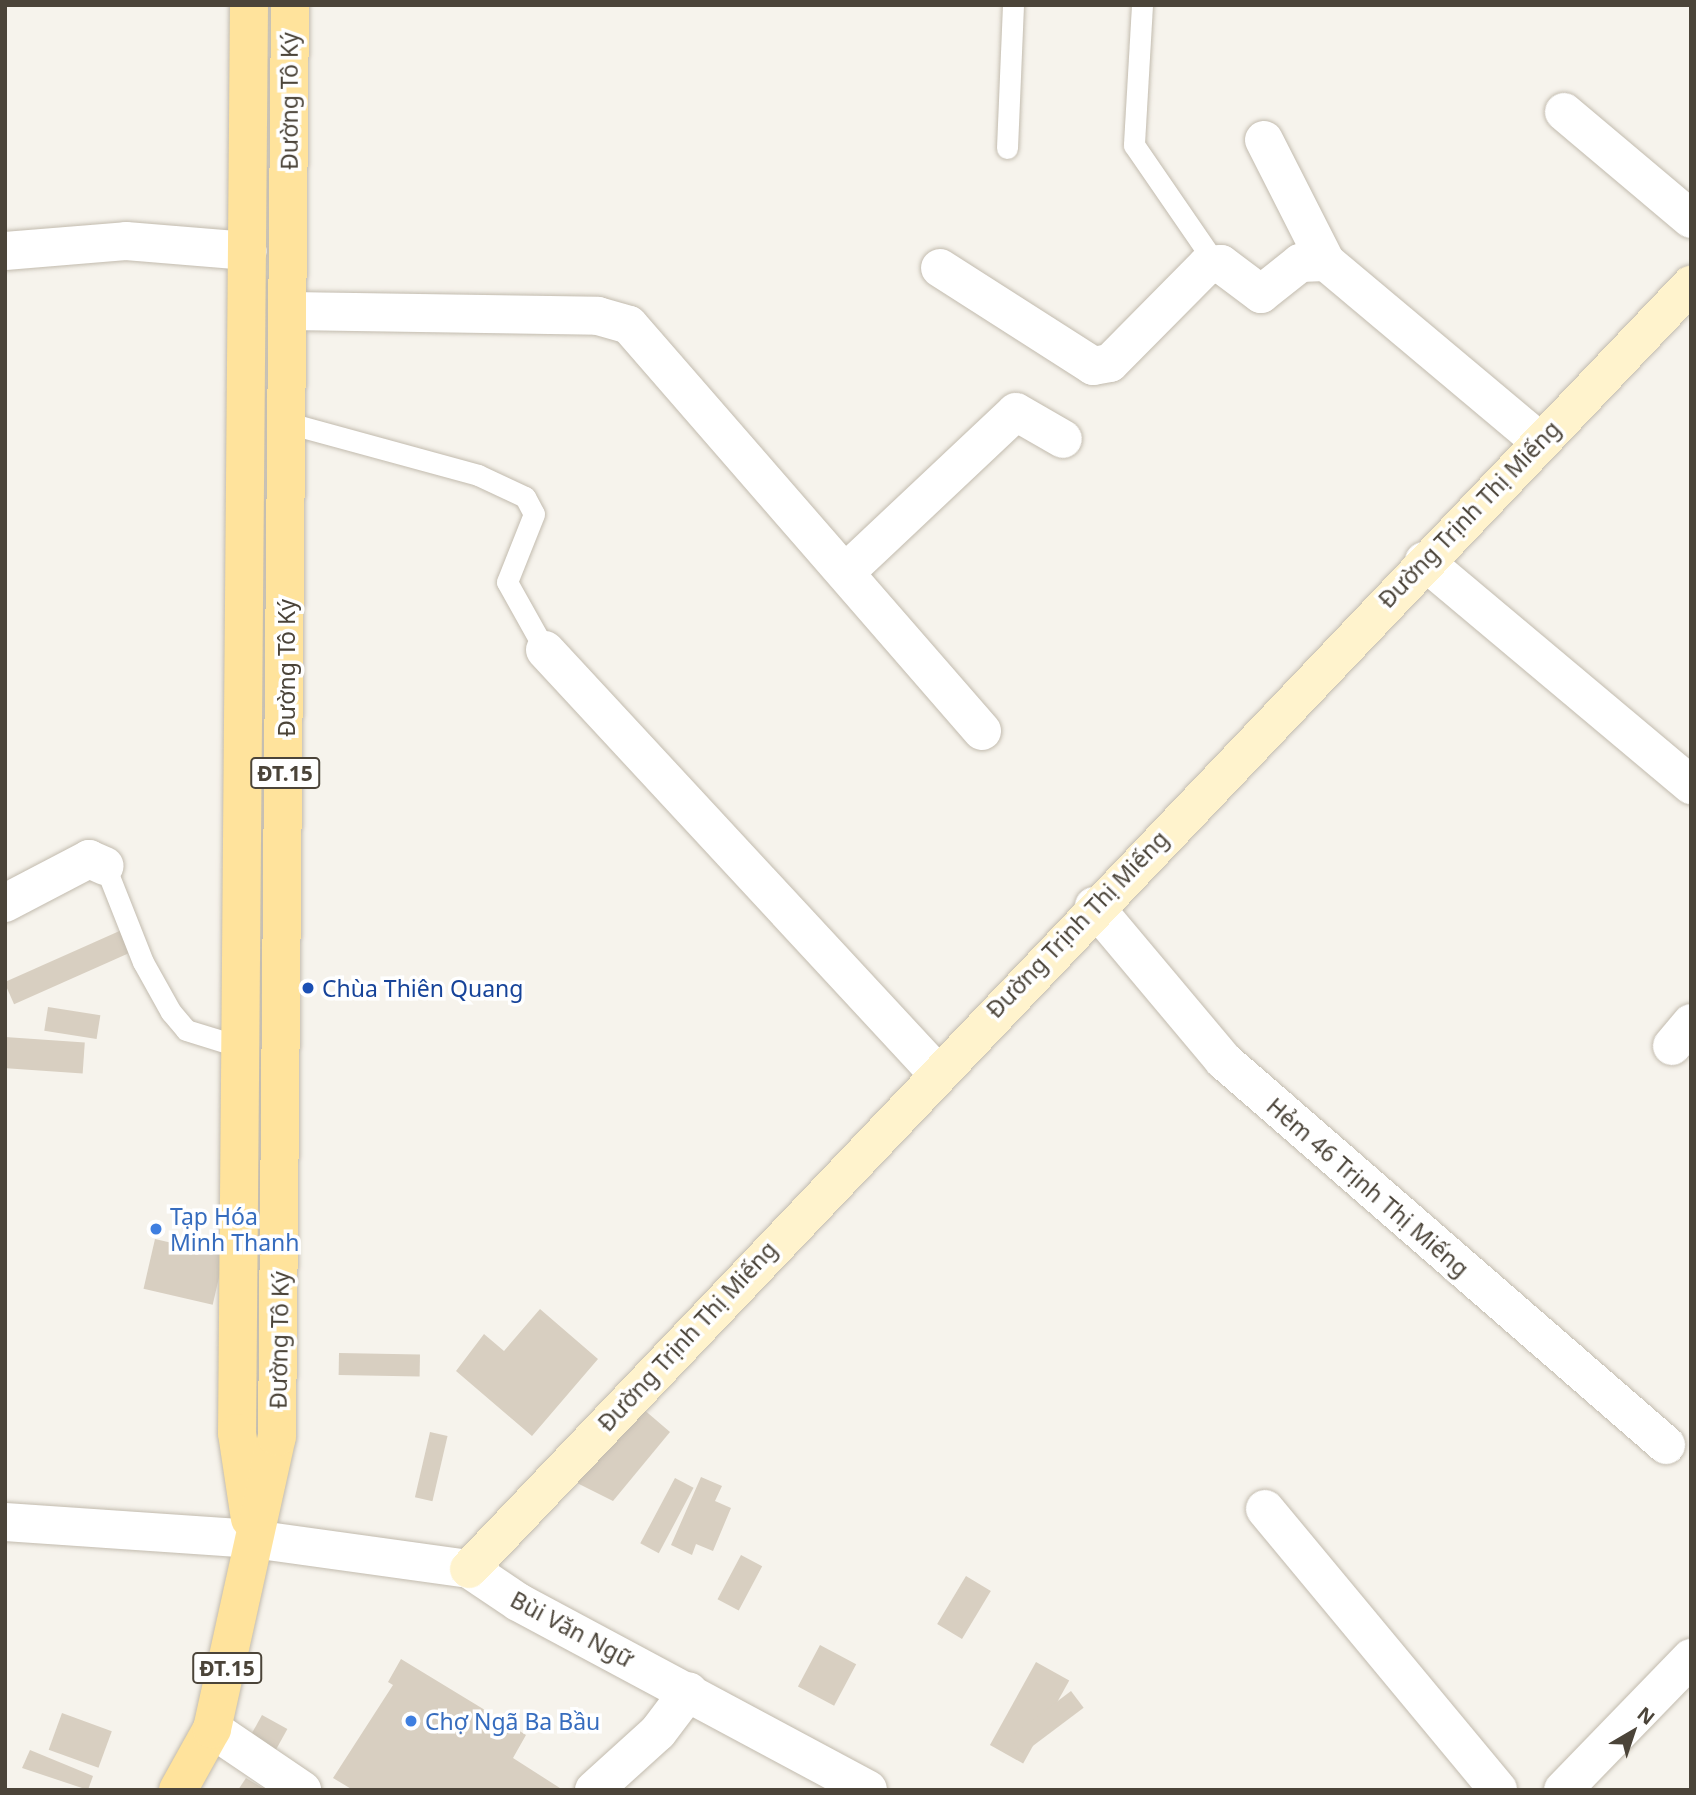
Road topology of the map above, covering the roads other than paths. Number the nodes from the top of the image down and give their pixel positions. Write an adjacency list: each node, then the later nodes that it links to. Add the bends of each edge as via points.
1 (249, 5): 10 (main road, Đường Tô Ký / ĐT.15)
2 (290, 5): 15 (main road, Đường Tô Ký / ĐT.15)
3 (1013, 5): 7 (lane)
4 (1142, 5): 12 (lane, via 1134,145)
5 (1564, 112): 8 (street)
6 (1264, 140): 11 (street)
7 (1007, 148)
8 (1691, 219)
9 (5, 251): 10 (street, via 126,241)
10 (248, 251): 27 (main road, Đường Tô Ký / ĐT.15)
11 (1325, 262): 12 (street, via 1300,263 1261,294); 18 (street)
12 (1215, 263): 13 (street, via 1110,362 1093,366)
13 (940, 268)
14 (1691, 285): 18 (main road, Đường Trịnh Thị Miếng)
15 (290, 311): 16 (main road, Đường Tô Ký / ĐT.15); 20 (street, via 598,316 629,325)
16 (288, 423): 21 (lane, via 478,475 525,497 534,514 507,582); 32 (main road, Đường Tô Ký / ĐT.15, via 277,1437)
17 (1063, 439): 20 (street, via 1016,412)
18 (1539, 441): 19 (main road, Đường Trịnh Thị Miếng)
19 (1424, 561): 23 (street); 26 (main road, Đường Trịnh Thị Miếng)
20 (846, 572): 22 (street)
21 (545, 650): 28 (street)
22 (982, 731)
23 (1691, 785)
24 (105, 866): 25 (street, via 89,859); 27 (lane, via 143,962 171,1012 186,1030)
25 (5, 903)
26 (1094, 906): 28 (main road, Đường Trịnh Thị Miếng); 29 (street, Hẻm 46 Trịnh Thị Miếng, via 1223,1060)
27 (241, 1047): 32 (main road, Đường Tô Ký / ĐT.15, via 236,1433)
28 (936, 1072): 33 (main road, Đường Trịnh Thị Miếng)
29 (1666, 1446)
30 (1265, 1509): 41 (street)
31 (5, 1522): 32 (street, Bùi Văn Ngữ)
32 (253, 1539): 33 (street, Bùi Văn Ngữ); 36 (main road, Đường Tô Ký / ĐT.15)
33 (470, 1569): 35 (street, Bùi Văn Ngữ, via 518,1602)
34 (1691, 1658): 42 (street)
35 (689, 1691): 39 (street, via 658,1732); 40 (street, Bùi Văn Ngữ)
36 (212, 1730): 37 (main road, Đường Tô Ký / ĐT.15); 38 (street)
37 (178, 1790)
38 (302, 1790)
39 (594, 1790)
40 (868, 1790)
41 (1498, 1790)
42 (1563, 1790)

